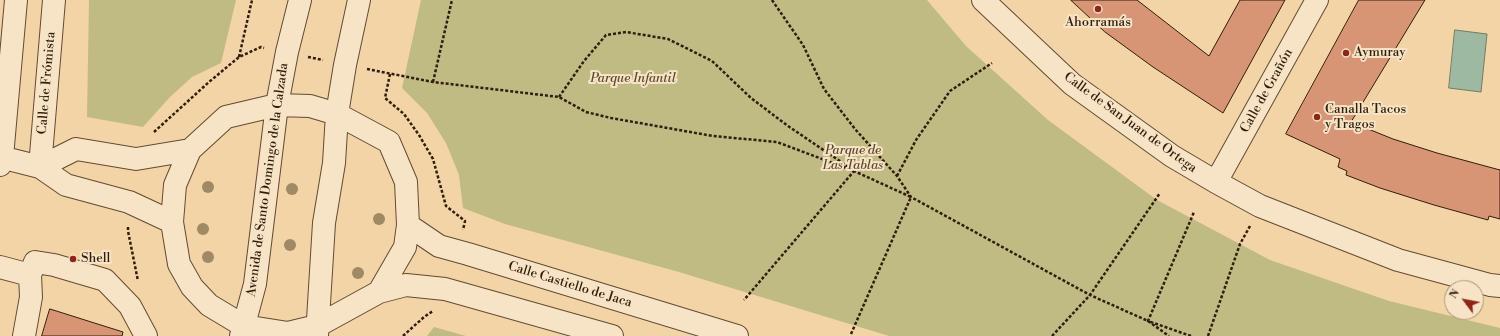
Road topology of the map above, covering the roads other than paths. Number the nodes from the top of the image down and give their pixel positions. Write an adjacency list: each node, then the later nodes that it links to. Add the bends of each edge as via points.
1 (16, 0): 10 (street)
2 (54, 0): 11 (street, Calle de Frómista)
3 (300, 0): 7 (street, Avenida de Santo Domingo de la Calzada)
4 (359, 0): 8 (street)
5 (983, 0): 12 (street, Calle de San Juan de Ortega, via 1072,84 1172,156)
6 (1317, 0): 12 (street, Calle de Grañón)
7 (277, 105): 8 (street, via 310,106); 9 (street, via 226,117); 19 (street, Avenida de Santo Domingo de la Calzada, via 255,284)
8 (337, 114): 14 (street, via 389,142 406,182); 20 (street, via 334,163 324,223)
9 (190, 150): 11 (street, via 136,159 76,149); 13 (street, via 175,185)
10 (1, 160): 11 (street)
11 (40, 167): 13 (street, via 66,185 129,202)
12 (1216, 182): 17 (street, Calle de San Juan de Ortega, via 1260,206 1398,260)
13 (172, 222): 19 (street, via 180,264 192,288)
14 (408, 225): 18 (street, via 404,247); 24 (street, Calle Castiello de Jaca, via 439,246)
15 (0, 267): 16 (street)
16 (30, 275): 21 (street, via 32,297); 22 (street, via 36,262 105,280 130,306)
17 (1500, 286)
18 (379, 292): 20 (street); 23 (street, via 406,285 446,288)
19 (243, 331): 20 (street)
20 (317, 331)
21 (24, 336)
22 (146, 336)
23 (612, 336)
24 (737, 336)

